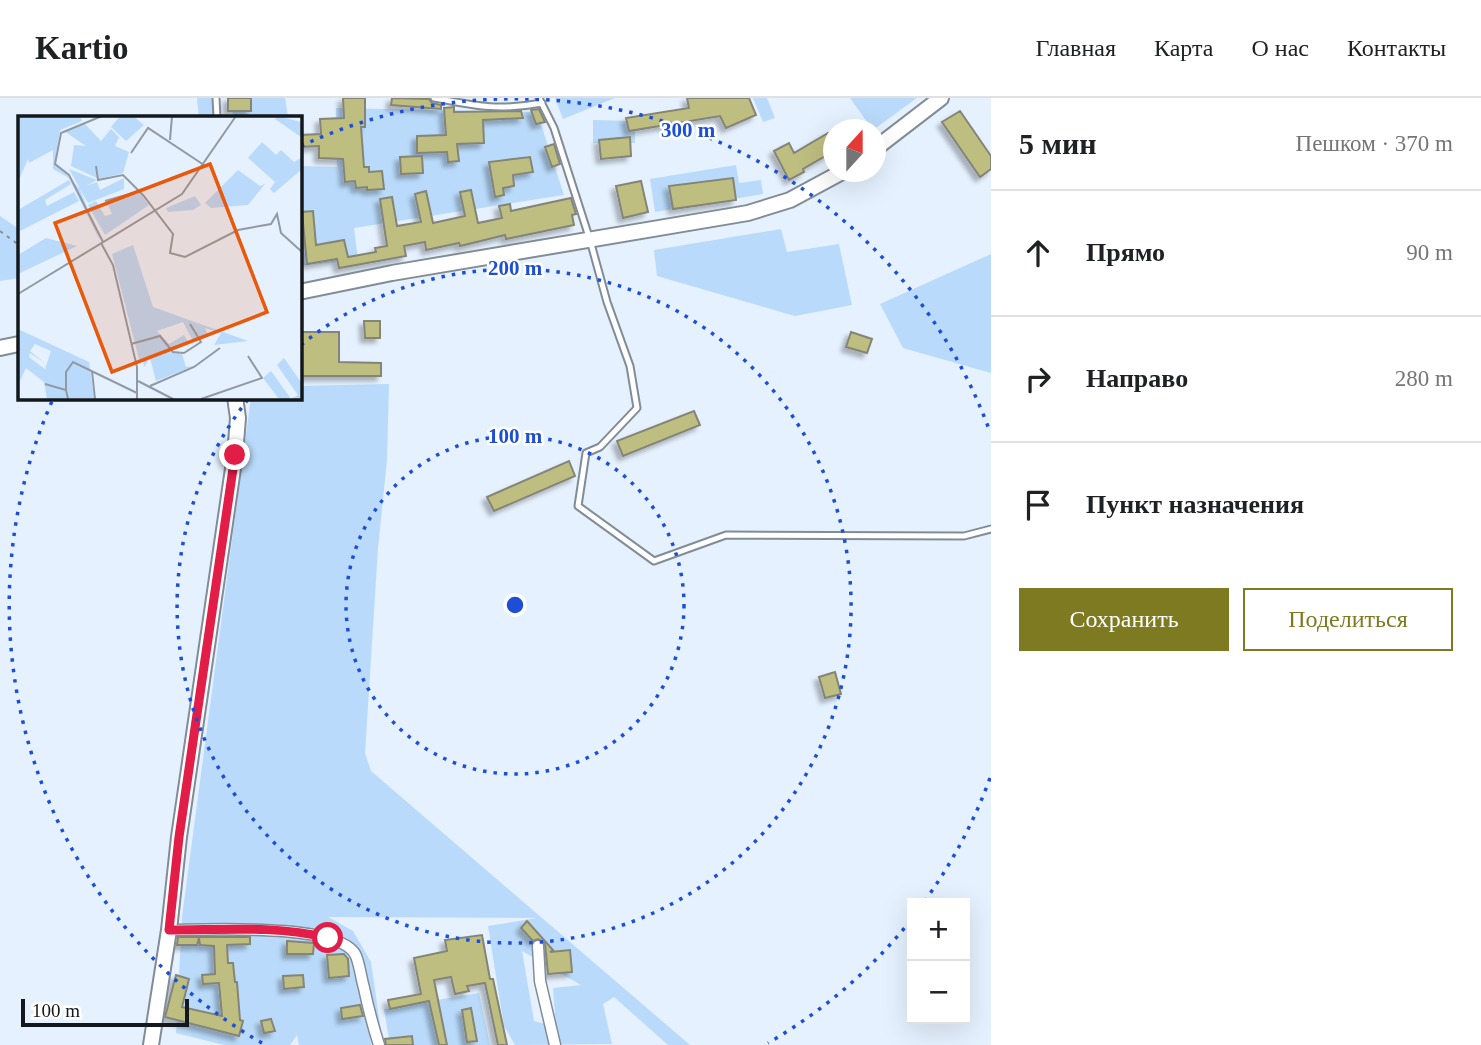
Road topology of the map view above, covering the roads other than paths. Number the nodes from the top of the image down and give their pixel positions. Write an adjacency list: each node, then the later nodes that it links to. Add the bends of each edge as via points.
1 (216, 98): 5 (lane)
2 (434, 98): 4 (lane, via 487,108 519,107)
3 (941, 98): 6 (street)
4 (541, 100): 8 (lane)
5 (217, 116)
6 (886, 140)
7 (823, 182): 8 (street, via 771,208)
8 (590, 240): 9 (street); 13 (lane, via 630,366 637,408 600,447 586,453 578,506 654,561 726,535 964,536)
9 (301, 292)
10 (18, 344): 11 (street)
11 (0, 348)
12 (235, 399): 14 (street, via 235,455)
13 (991, 529)
14 (169, 930): 16 (street); 17 (street, via 267,929 312,934 348,946 356,954)
15 (538, 946): 18 (street, via 540,981)
16 (152, 1045)
17 (379, 1045)
18 (555, 1045)

